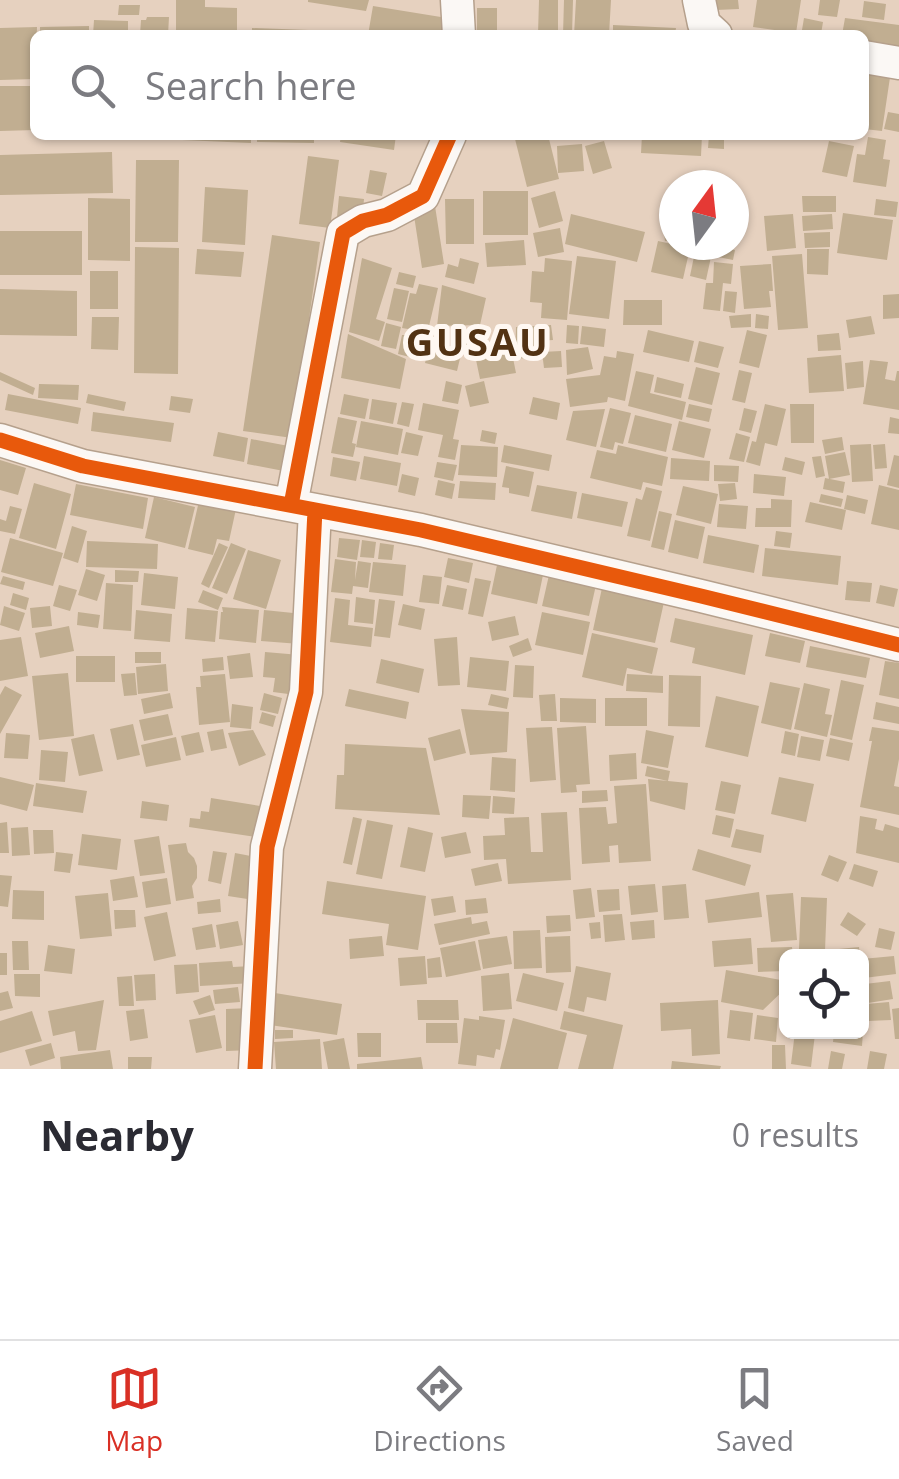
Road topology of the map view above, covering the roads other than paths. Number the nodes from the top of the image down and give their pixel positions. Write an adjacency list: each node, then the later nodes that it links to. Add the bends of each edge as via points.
1 (457, 0): 3 (street)
2 (699, 0): 4 (street)
3 (459, 30)
4 (711, 30)
5 (869, 58): 6 (street)
6 (899, 62)
7 (448, 140): 9 (street, via 422,196 344,234)
8 (0, 440): 9 (street, via 83,466)
9 (303, 508): 10 (street, via 440,534); 11 (street, via 306,692 266,847)
10 (899, 645)
11 (255, 1069)

